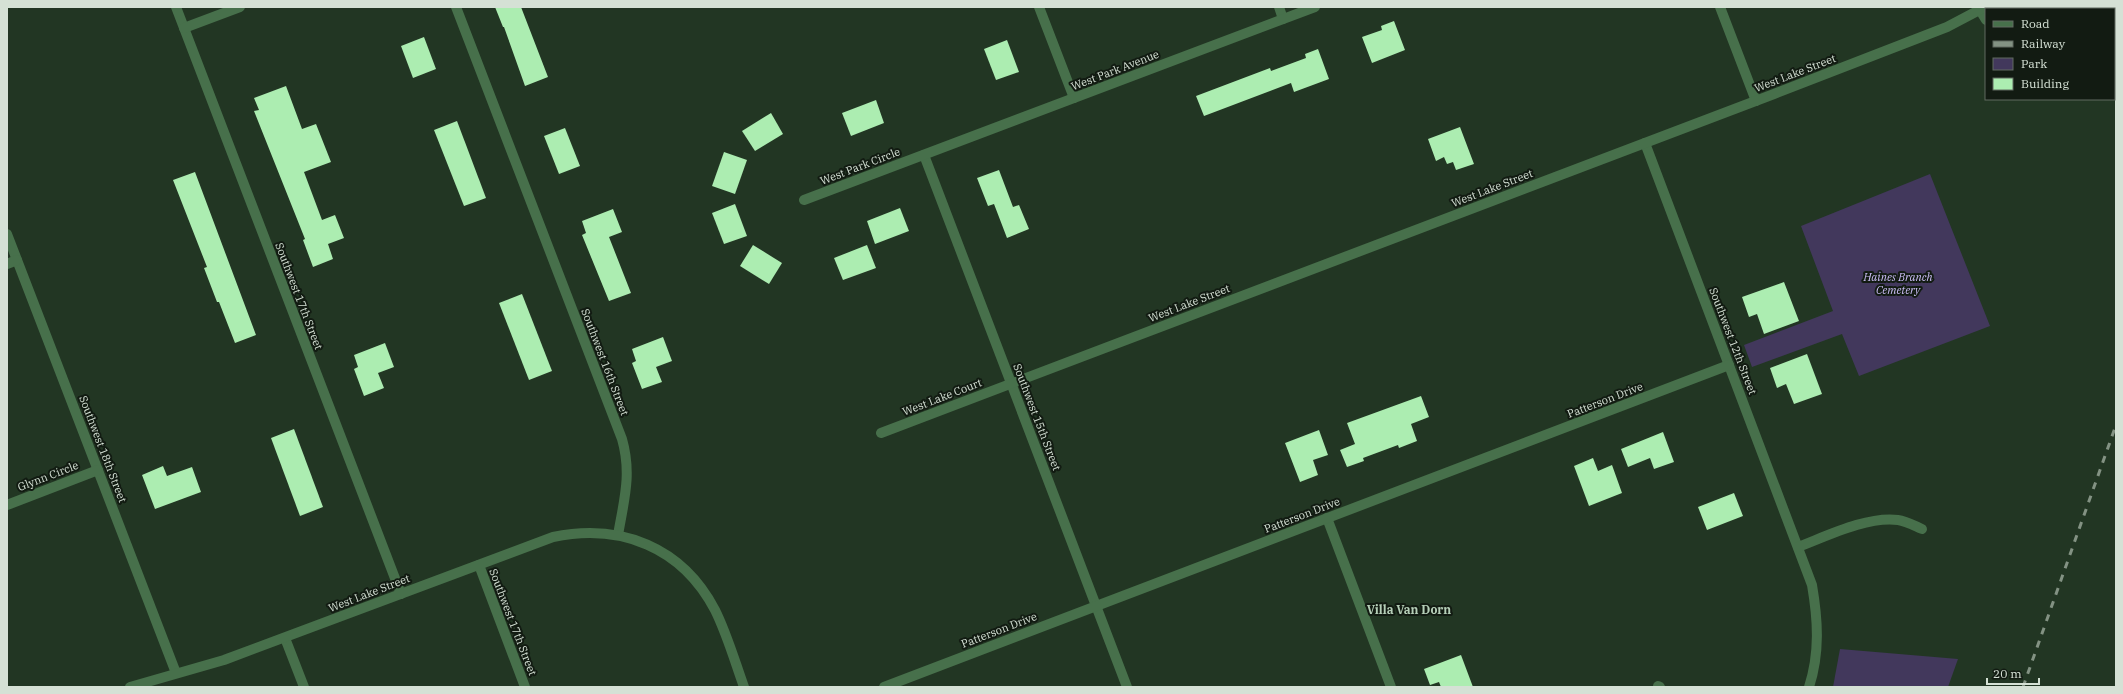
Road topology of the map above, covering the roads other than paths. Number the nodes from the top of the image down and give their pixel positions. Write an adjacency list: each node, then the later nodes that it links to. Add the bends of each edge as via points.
1 (176, 7): 11 (street, Southwest 17th Street)
2 (240, 7): 11 (street)
3 (456, 7): 27 (street, Southwest 16th Street, via 622,439 628,484)
4 (1039, 7): 12 (street)
5 (1279, 7): 10 (street)
6 (1315, 7): 10 (street, West Park Avenue)
7 (1720, 7): 13 (street)
8 (1981, 8): 9 (street); 13 (street, West Lake Street, via 1947,27)
9 (1985, 18)
10 (1284, 19): 12 (street, West Park Avenue)
11 (184, 28): 30 (street, Southwest 17th Street)
12 (1074, 98): 15 (street, West Park Avenue)
13 (1756, 101): 14 (street, West Lake Street)
14 (1645, 143): 20 (street, Southwest 12th Street); 21 (street, West Lake Street)
15 (924, 155): 16 (street, West Park Circle); 21 (street, Southwest 15th Street)
16 (804, 200)
17 (7, 234): 18 (street, Southwest 18th Street)
18 (17, 260): 19 (street); 23 (street, Southwest 18th Street)
19 (7, 264)
20 (1729, 365): 25 (street, Patterson Drive); 28 (street, Southwest 12th Street)
21 (1011, 383): 22 (street, West Lake Court); 31 (street, Southwest 15th Street)
22 (881, 433)
23 (98, 470): 24 (street, Glynn Circle); 33 (street, Southwest 18th Street)
24 (7, 505)
25 (1327, 518): 31 (street, Patterson Drive); 40 (street)
26 (1922, 529): 28 (street, via 1899,520 1875,522 1848,528)
27 (618, 535): 29 (street, West Lake Street, via 593,532 553,537); 37 (street, via 648,545 668,556 687,572 702,590 717,615)
28 (1798, 547): 41 (street, Southwest 12th Street, via 1812,585 1817,616 1817,645)
29 (479, 565): 30 (street, West Lake Street); 36 (street, Southwest 17th Street)
30 (401, 594): 32 (street, West Lake Street)
31 (1096, 606): 38 (street, Patterson Drive); 39 (street, Southwest 15th Street)
32 (286, 638): 33 (street, West Lake Street, via 224,660); 35 (street)
33 (176, 673): 34 (street, West Lake Street)
34 (130, 687)
35 (304, 687)
36 (525, 687)
37 (744, 687)
38 (884, 687)
39 (1127, 687)
40 (1391, 687)
41 (1809, 687)

